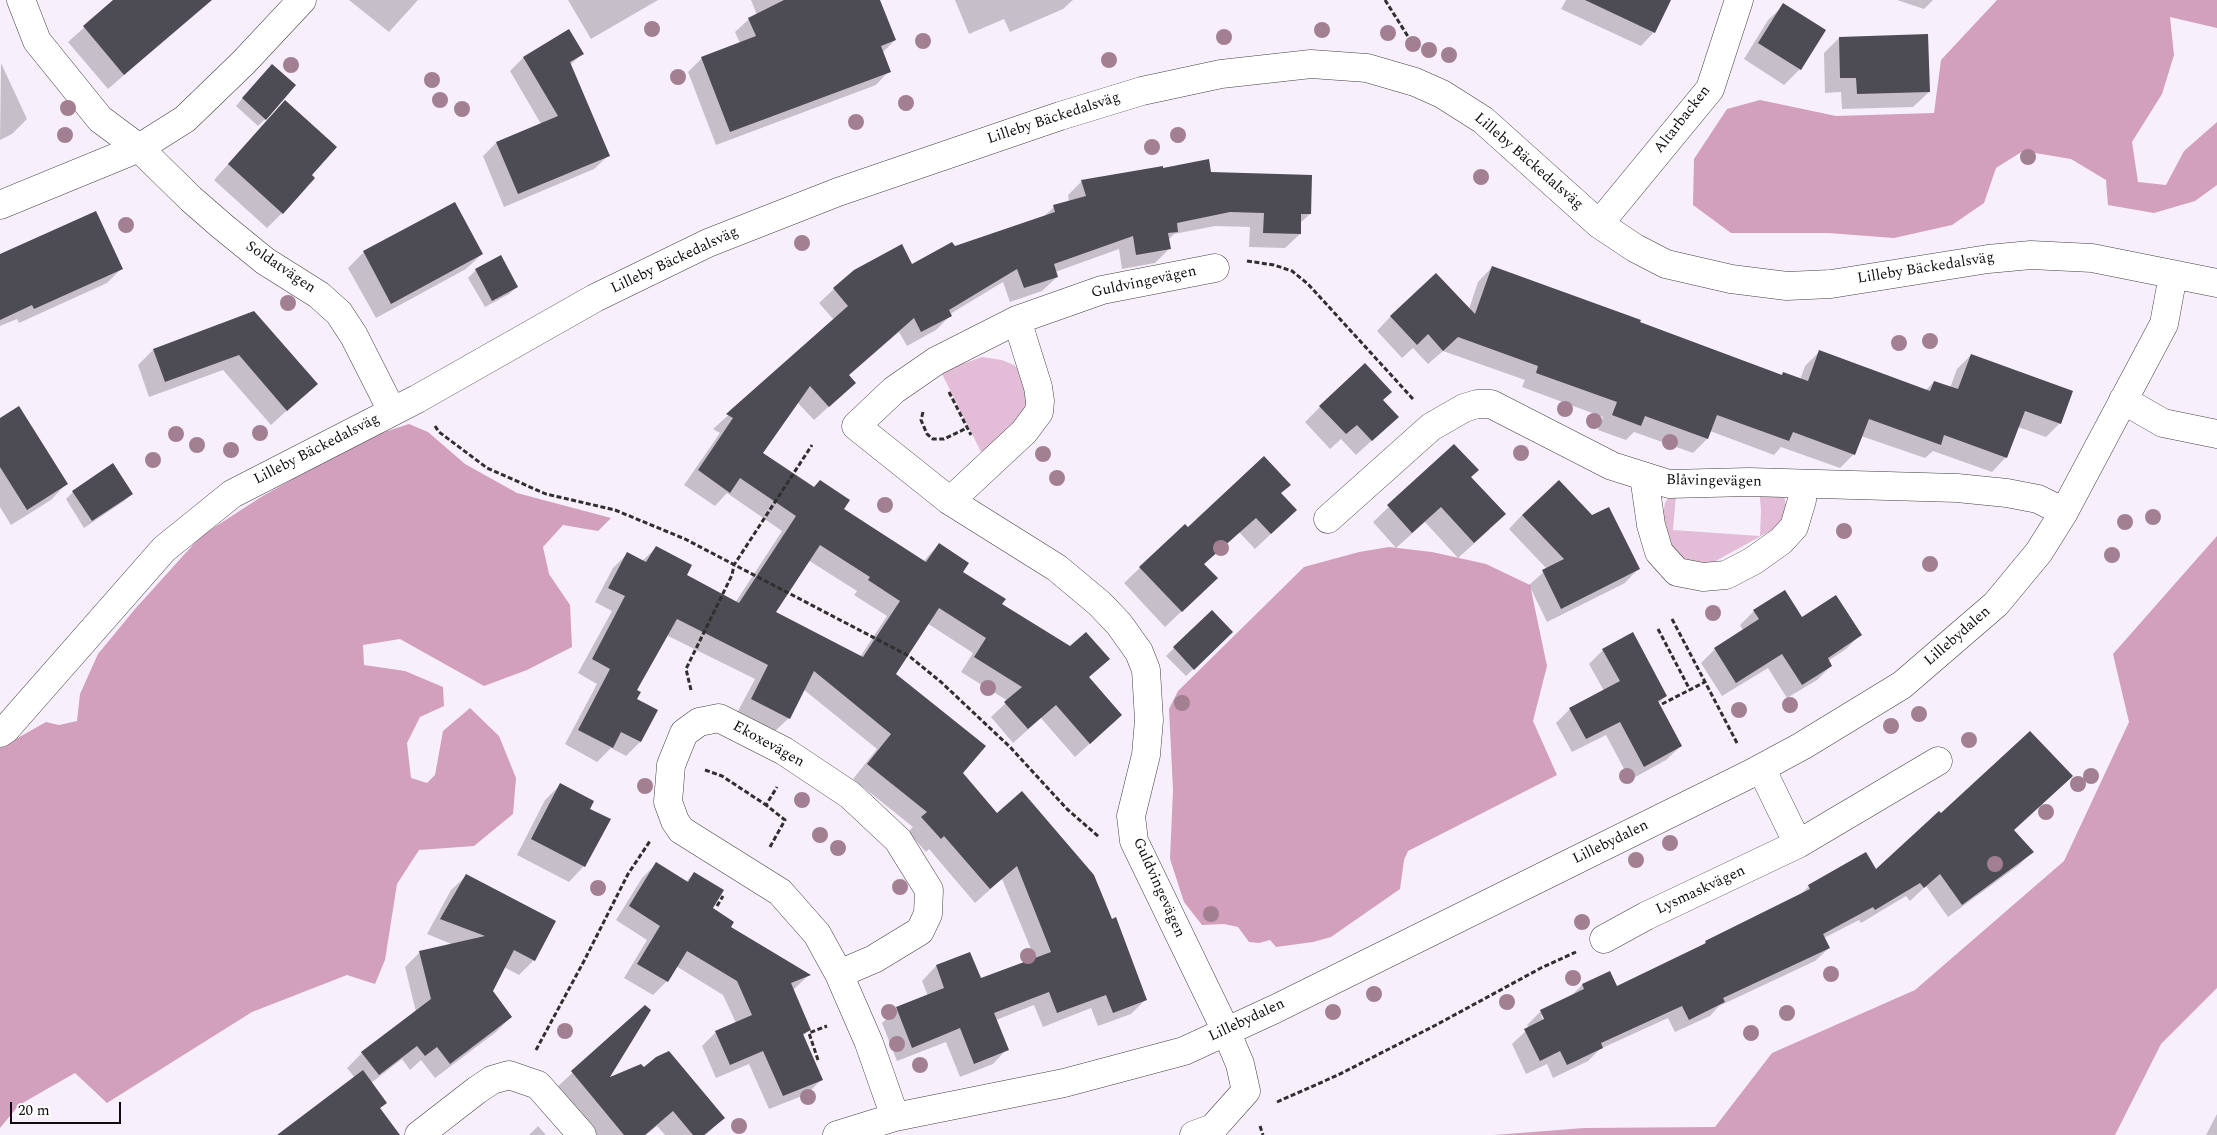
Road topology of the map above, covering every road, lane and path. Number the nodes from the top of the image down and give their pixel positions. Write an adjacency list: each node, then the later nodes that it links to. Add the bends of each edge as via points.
1 (21, 0): 6 (street, Soldatvägen, via 37,41 100,119)
2 (302, 0): 6 (street, via 185,119)
3 (1384, 0): 5 (path)
4 (1738, 0): 8 (street, Altarbacken, via 1710,89)
5 (1417, 50)
6 (139, 148): 7 (street); 19 (street, Soldatvägen, via 222,226 265,261 319,294 339,314 354,336)
7 (0, 205)
8 (1599, 224): 10 (street, Lilleby Bäckedalsväg, via 1666,264 1730,279 1787,286 1831,284 2031,255 2092,258); 16 (street, Lilleby Bäckedalsväg, via 1482,120 1442,94 1415,82 1367,68 1311,64 1221,74 1142,91 1060,116 838,192 708,243 595,298)
9 (1215, 268): 12 (street, Guldvingevägen, via 1102,290); 20 (path, via 1236,261 1253,261 1292,271 1308,284)
10 (2173, 275): 11 (street, Lilleby Bäckedalsväg); 17 (street, Lillebydalen, via 2164,324)
11 (2217, 283)
12 (1017, 320): 13 (street, Guldvingevägen); 24 (street, via 1038,387 1039,412 1024,432)
13 (934, 362): 14 (path); 27 (street, Guldvingevägen, via 894,390 856,426)
14 (950, 394): 15 (path); 21 (path)
15 (944, 398)
16 (417, 399): 19 (street, Lilleby Bäckedalsväg); 30 (path, via 439,432 487,468 546,494 615,510 685,539)
17 (2123, 400): 22 (street, via 2163,423); 28 (street, Lillebydalen)
18 (924, 410): 21 (path, via 921,420 933,439 944,439)
19 (392, 411): 37 (street, Lilleby Bäckedalsväg, via 232,494 171,544)
20 (1435, 424): 25 (street, Blåvingevägen, via 1464,408 1491,404 1610,465); 29 (street, Blåvingevägen)
21 (967, 428): 24 (path)
22 (2217, 434)
23 (812, 445): 30 (path)
24 (986, 467): 27 (street)
25 (1644, 476): 26 (street, Blåvingevägen, via 1669,484); 26 (street, via 1650,525 1659,552 1677,572 1703,577 1726,575 1782,541 1794,527 1802,500)
26 (1801, 484): 28 (street, Blåvingevägen, via 1957,488 2007,493 2038,499)
27 (950, 501): 44 (street, Guldvingevägen, via 1057,568 1100,604 1139,652 1146,670 1149,720 1146,755 1131,816)
28 (2064, 512): 41 (street, Lillebydalen, via 2039,552 1996,604 1902,685)
29 (1328, 519)
30 (734, 565): 36 (path, via 686,669); 44 (path, via 909,656 1010,746 1067,808 1106,844)
31 (1672, 619): 33 (path)
32 (1658, 629): 34 (path)
33 (1705, 682): 34 (path); 41 (path)
34 (1690, 690): 35 (path)
35 (1662, 704)
36 (699, 722): 38 (street, Ekoxevägen, via 719,718); 39 (street, via 684,733)
37 (0, 733)
38 (795, 758): 42 (path); 48 (street, Ekoxevägen, via 850,795 898,840 929,890 928,914 920,931 874,959)
39 (674, 759): 42 (path, via 722,776); 43 (street, via 668,802)
40 (1938, 761): 45 (street, Lysmaskvägen)
41 (1756, 770): 45 (street); 49 (street, Lillebydalen, via 1275,1009)
42 (766, 805): 46 (path, via 785,820)
43 (675, 821): 46 (street, via 681,830); 50 (path, via 646,844 632,867)
44 (1134, 841): 49 (street, Guldvingevägen)
45 (1798, 844): 47 (street, Lysmaskvägen)
46 (754, 876): 48 (street, via 780,892 817,934)
47 (1604, 939): 51 (path, via 1541,968 1338,1075 1256,1111)
48 (839, 974): 52 (street)
49 (1226, 1030): 51 (street, Guldvingevägen, via 1240,1064 1246,1091); 52 (street, Lillebydalen, via 1184,1051 1073,1080)
50 (520, 1079): 53 (street, via 509,1076 492,1080); 54 (street, via 538,1085)
51 (1231, 1110): 56 (street, via 1214,1128)
52 (896, 1117): 55 (street, Lillebydalen)
53 (419, 1135)
54 (582, 1135)
55 (837, 1135)
56 (1194, 1135)

